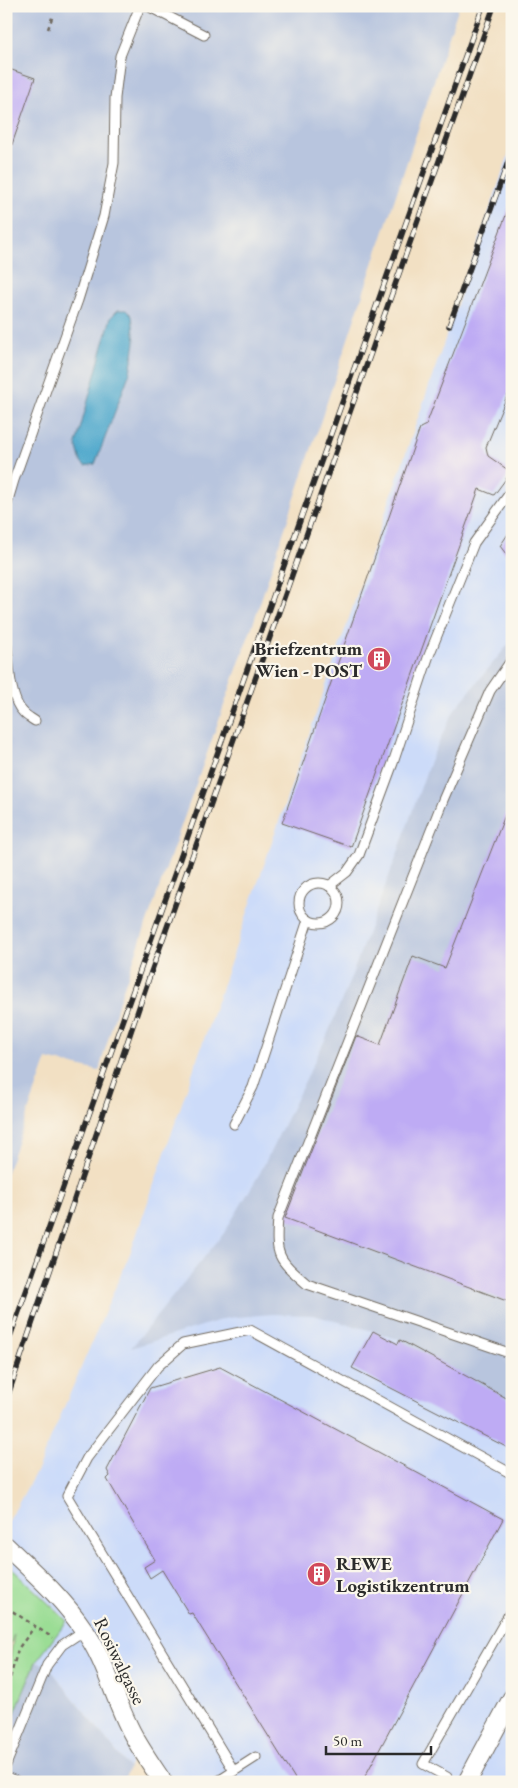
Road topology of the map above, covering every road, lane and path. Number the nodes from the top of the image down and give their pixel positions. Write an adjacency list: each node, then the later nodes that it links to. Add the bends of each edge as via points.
1 (140, 6): 7 (lane, via 120,56 115,98 114,162 104,216)
2 (148, 6): 5 (lane)
3 (53, 15): 4 (path)
4 (48, 29)
5 (204, 35)
6 (512, 490): 11 (lane, via 474,543 428,658 359,855 347,872)
7 (6, 506)
8 (6, 640): 10 (lane, via 16,700 22,711)
9 (512, 659): 14 (lane, via 490,691 412,876 278,1218 276,1244 284,1264 307,1284)
10 (35, 721)
11 (329, 886): 12 (lane, via 334,890 338,904 334,916 322,922); 12 (lane, via 311,884 302,892 300,911)
12 (308, 920): 13 (lane, via 253,1087)
13 (234, 1124)
14 (512, 1354)
15 (512, 1474): 26 (lane, via 250,1330 183,1344 158,1366 87,1458 67,1496)
16 (6, 1546): 20 (street, Rosiwalgasse)
17 (6, 1607): 19 (path)
18 (512, 1609): 28 (lane, via 423,1764)
19 (35, 1626): 21 (path); 22 (path, via 18,1649)
20 (85, 1630): 21 (lane); 30 (street, Rosiwalgasse, via 128,1726)
21 (62, 1645): 25 (lane, via 47,1665)
22 (6, 1693)
23 (512, 1698): 32 (street)
24 (256, 1757): 26 (lane)
25 (6, 1765)
26 (234, 1771): 31 (lane)
27 (6, 1777): 29 (lane)
28 (447, 1778)
29 (18, 1782)
30 (163, 1782)
31 (217, 1782)
32 (467, 1782)

